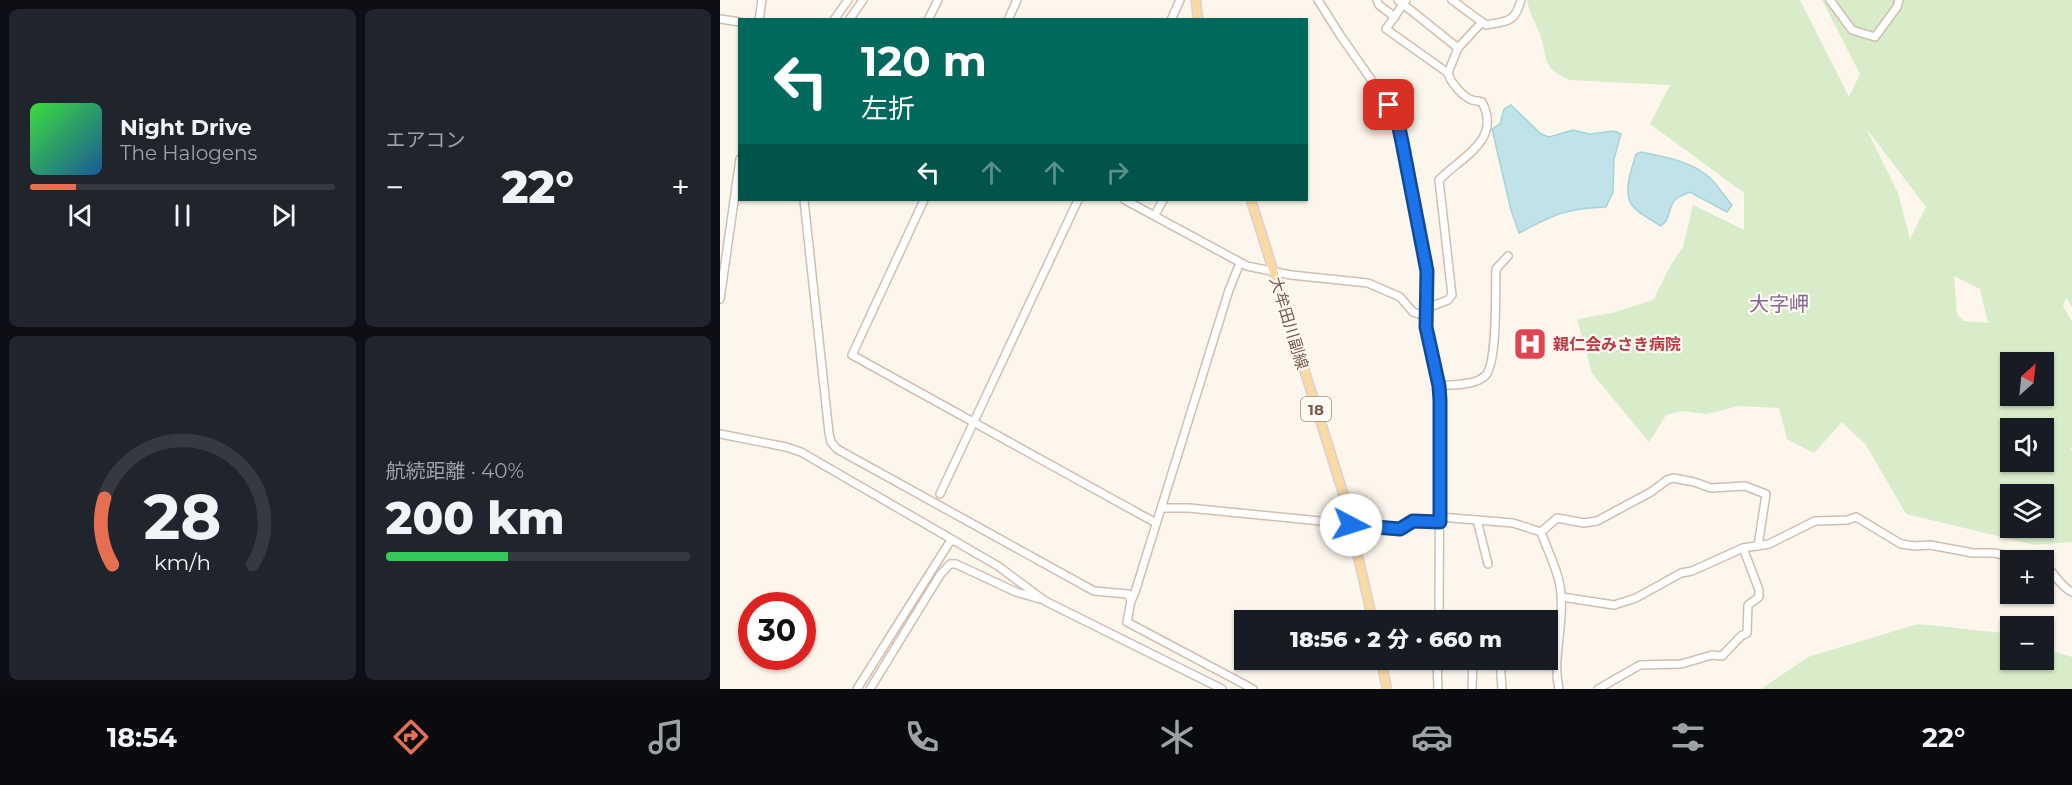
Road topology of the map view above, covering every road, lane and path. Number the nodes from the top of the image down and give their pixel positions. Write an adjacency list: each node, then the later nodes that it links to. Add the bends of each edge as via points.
1 (762, 0): 16 (street)
2 (848, 0): 17 (street)
3 (863, 0): 18 (street)
4 (938, 0): 19 (street)
5 (1017, 0): 20 (street)
6 (1180, 0): 21 (street)
7 (1196, 0): 22 (main road)
8 (1318, 0): 40 (street, via 1394,114 1427,271)
9 (1377, 0): 15 (street)
10 (1452, 0): 25 (street)
11 (1521, 0): 25 (street, via 1509,21 1486,25)
12 (1830, 0): 13 (street, via 1852,30 1875,37)
13 (1899, 0)
14 (1402, 2): 15 (street); 26 (street)
15 (1395, 17): 27 (street, via 1386,29)
16 (759, 18)
17 (835, 18)
18 (850, 18)
19 (929, 18)
20 (1009, 18)
21 (1172, 18)
22 (1198, 18)
23 (720, 19): 24 (street)
24 (738, 22)
25 (1482, 22): 26 (street)
26 (1458, 48): 27 (street)
27 (1448, 73): 40 (street, via 1465,97 1482,102 1488,124 1477,148 1439,180 1452,295)
28 (738, 173): 39 (street)
29 (804, 201): 60 (street, via 831,442 837,449 1094,591 1128,594)
30 (924, 201): 42 (street, via 852,355)
31 (1078, 201): 42 (street)
32 (1127, 201): 35 (street)
33 (1162, 201): 35 (street)
34 (1251, 201): 38 (main road, 大牟田川副線 / 18)
35 (1155, 215): 37 (street)
36 (1508, 256): 41 (street, via 1496,269 1494,345 1486,375 1476,382)
37 (1240, 263): 38 (street); 45 (street)
38 (1274, 273): 40 (street, via 1368,283 1400,297 1413,312); 49 (main road, 大牟田川副線 / 18)
39 (720, 299)
40 (1427, 312): 41 (street)
41 (1439, 386): 46 (street)
42 (973, 423): 44 (street); 48 (street)
43 (720, 434): 51 (street, via 801,452)
44 (940, 494)
45 (1161, 508): 48 (street); 49 (street)
46 (1440, 519): 47 (street); 49 (street, via 1413,521 1400,529); 62 (street)
47 (1477, 520): 50 (street, via 1513,523); 55 (street)
48 (1156, 523): 60 (street)
49 (1351, 525): 61 (main road, 大牟田川副線 / 18)
50 (1540, 532): 52 (street, via 1557,518 1597,521 1674,478 1711,488 1745,486 1766,494); 58 (street)
51 (953, 540): 59 (street, via 998,566); 67 (street)
52 (1758, 546): 53 (street); 54 (street, via 1815,521 1856,517 1901,544)
53 (1743, 548): 58 (street, via 1614,605); 76 (street, via 1759,590 1759,597 1748,605 1747,633 1722,657 1640,665)
54 (2000, 554)
55 (1488, 564)
56 (2054, 576): 57 (street)
57 (2072, 592)
58 (1562, 597): 75 (street)
59 (1045, 601): 68 (street, via 950,564); 69 (street)
60 (1131, 601): 70 (street, via 1127,622)
61 (1370, 610)
62 (1439, 610)
63 (1383, 670): 71 (main road)
64 (1437, 670): 72 (street)
65 (1473, 670): 73 (street)
66 (1501, 670): 74 (street)
67 (857, 689)
68 (870, 689)
69 (1222, 689)
70 (1253, 689)
71 (1387, 689)
72 (1438, 689)
73 (1472, 689)
74 (1502, 689)
75 (1559, 689)
76 (1598, 689)

